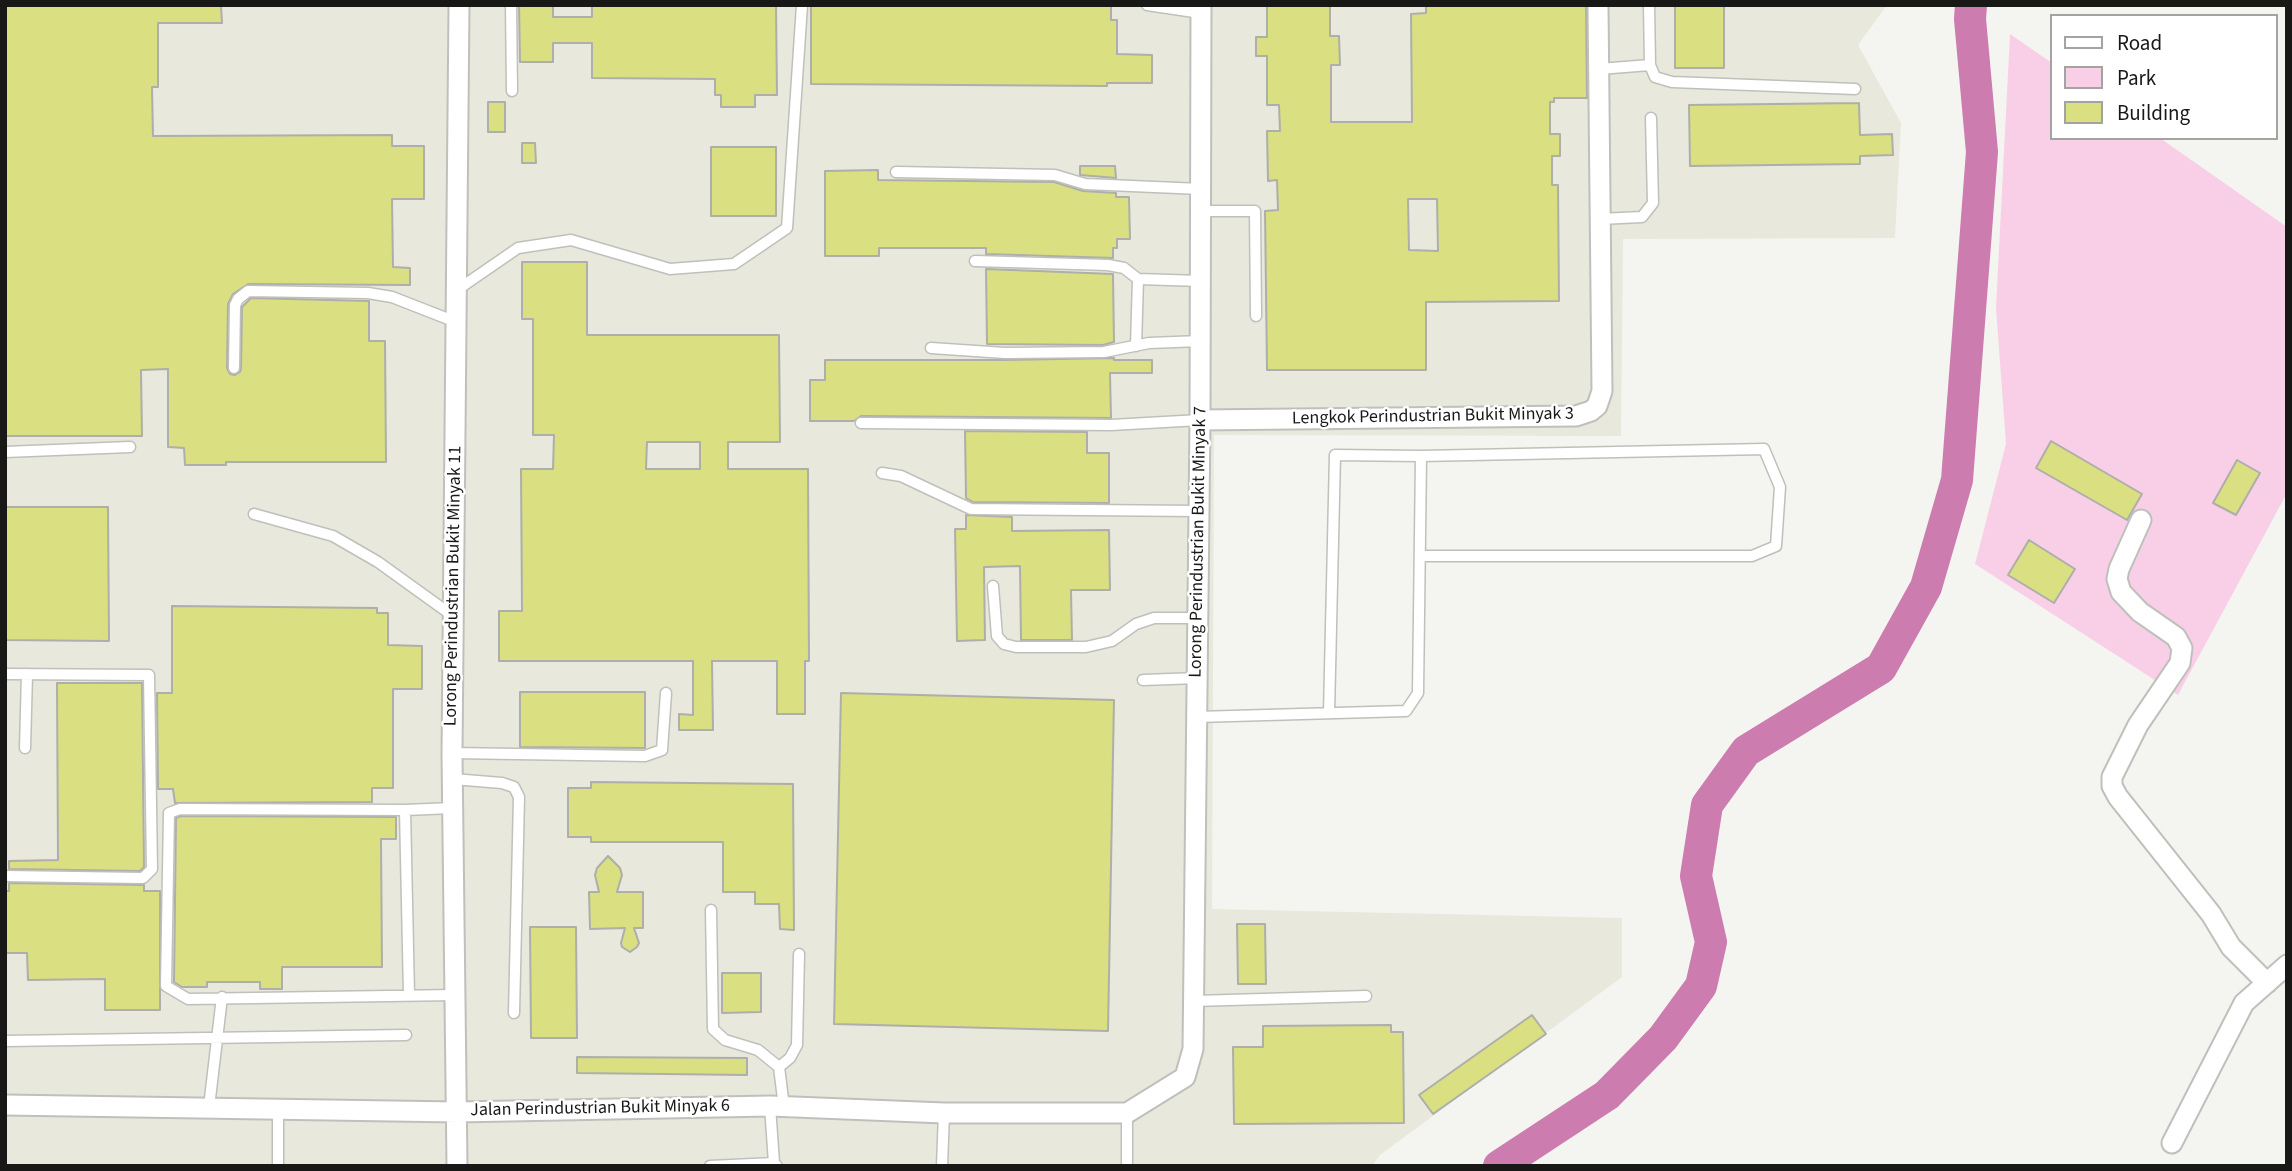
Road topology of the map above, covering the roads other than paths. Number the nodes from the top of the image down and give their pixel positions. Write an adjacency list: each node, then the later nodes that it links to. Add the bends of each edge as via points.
1 (459, 5): 20 (street, Lorong Perindustrian Bukit Minyak 11)
2 (511, 5): 11 (lane)
3 (802, 5): 20 (lane, via 787,228 734,264 670,270 571,240 518,248)
4 (1147, 5): 7 (lane)
5 (1598, 5): 9 (street, Lengkok Perindustrian Bukit Minyak 3)
6 (1649, 5): 8 (lane)
7 (1201, 9): 14 (street, Lorong Perindustrian Bukit Minyak 7)
8 (1650, 65): 9 (lane); 10 (lane, via 1655,76 1672,82)
9 (1599, 69): 16 (street, Lengkok Perindustrian Bukit Minyak 3)
10 (1855, 89)
11 (512, 91)
12 (1651, 118): 16 (lane, via 1653,203 1642,217)
13 (896, 172): 14 (lane, via 1055,176 1085,184)
14 (1201, 190): 15 (street, Lorong Perindustrian Bukit Minyak 7)
15 (1201, 211): 19 (street, Lorong Perindustrian Bukit Minyak 7); 21 (lane, via 1255,211)
16 (1600, 219): 27 (street, Lengkok Perindustrian Bukit Minyak 3, via 1602,391 1591,411 1576,416)
17 (975, 261): 18 (lane, via 1108,265 1124,268)
18 (1138, 279): 19 (lane); 24 (lane)
19 (1201, 281): 23 (street, Lorong Perindustrian Bukit Minyak 7)
20 (457, 290): 22 (street, Lorong Perindustrian Bukit Minyak 11)
21 (1256, 317)
22 (456, 322): 26 (lane, via 392,297 368,293 248,291 235,305); 38 (street, Lorong Perindustrian Bukit Minyak 11)
23 (1201, 341): 24 (lane); 27 (street, Lorong Perindustrian Bukit Minyak 7)
24 (1136, 346): 25 (lane, via 1104,352 1004,354)
25 (931, 348)
26 (234, 368)
27 (1200, 420): 28 (lane, via 1111,425); 33 (street, Lorong Perindustrian Bukit Minyak 7)
28 (861, 423)
29 (130, 447): 30 (lane)
30 (5, 452)
31 (1420, 456): 36 (lane); 36 (lane, via 1764,449 1780,487 1776,546 1752,556); 45 (lane, via 1335,455)
32 (881, 473): 33 (lane, via 901,476 971,509)
33 (1199, 511): 39 (street, Lorong Perindustrian Bukit Minyak 7)
34 (254, 514): 38 (lane, via 333,536 379,562)
35 (2141, 520): 56 (street, via 2119,569 2121,592 2176,637 2182,648 2180,663 2138,725 2112,777 2112,786 2211,914 2231,947)
36 (1419, 556): 45 (lane, via 1418,693 1406,711)
37 (993, 586): 39 (lane, via 998,636 1004,644 1016,647 1086,647 1112,641 1154,618)
38 (454, 616): 48 (street, Lorong Perindustrian Bukit Minyak 11)
39 (1198, 618): 42 (street, Lorong Perindustrian Bukit Minyak 7)
40 (5, 674): 41 (lane)
41 (27, 674): 47 (lane); 52 (lane, via 149,675 152,869 143,878)
42 (1198, 678): 43 (lane); 46 (street, Lorong Perindustrian Bukit Minyak 7)
43 (1143, 680)
44 (666, 693): 48 (lane, via 662,750 645,756)
45 (1329, 713): 46 (lane)
46 (1197, 717): 61 (street, Lorong Perindustrian Bukit Minyak 7)
47 (25, 748)
48 (452, 753): 49 (street, Lorong Perindustrian Bukit Minyak 11)
49 (453, 779): 50 (street, Lorong Perindustrian Bukit Minyak 11); 62 (lane, via 502,783 514,787 519,797)
50 (453, 808): 51 (lane); 58 (street, Lorong Perindustrian Bukit Minyak 11)
51 (405, 810): 57 (lane); 60 (lane, via 180,809 169,813 166,986 188,999)
52 (5, 876)
53 (710, 910): 66 (lane, via 713,1029 725,1040 758,1050)
54 (799, 954): 66 (lane, via 797,1045)
55 (2287, 965): 56 (street)
56 (2267, 983): 74 (street, via 2244,1003)
57 (409, 995): 58 (lane); 60 (lane)
58 (456, 995): 71 (street, Lorong Perindustrian Bukit Minyak 11)
59 (1366, 996): 61 (lane)
60 (222, 997): 64 (lane)
61 (1194, 1001): 73 (street, Lorong Perindustrian Bukit Minyak 7, via 1193,1049 1185,1077)
62 (514, 1013)
63 (406, 1035): 64 (lane)
64 (217, 1038): 65 (lane); 69 (lane)
65 (5, 1041)
66 (779, 1067): 68 (lane)
67 (5, 1105): 69 (street, Jalan Perindustrian Bukit Minyak 6)
68 (777, 1106): 71 (street, Jalan Perindustrian Bukit Minyak 6); 72 (street, Jalan Perindustrian Bukit Minyak 6); 75 (lane)
69 (209, 1107): 70 (street, Jalan Perindustrian Bukit Minyak 6)
70 (278, 1108): 71 (street, Jalan Perindustrian Bukit Minyak 6); 76 (lane)
71 (457, 1112): 77 (street, Lorong Perindustrian Bukit Minyak 11)
72 (944, 1113): 73 (street, Jalan Perindustrian Bukit Minyak 6); 79 (lane)
73 (1127, 1113): 80 (lane)
74 (2172, 1143)
75 (776, 1164): 78 (lane)
76 (278, 1165)
77 (457, 1166)
78 (710, 1166)
79 (943, 1166)
80 (1127, 1166)

